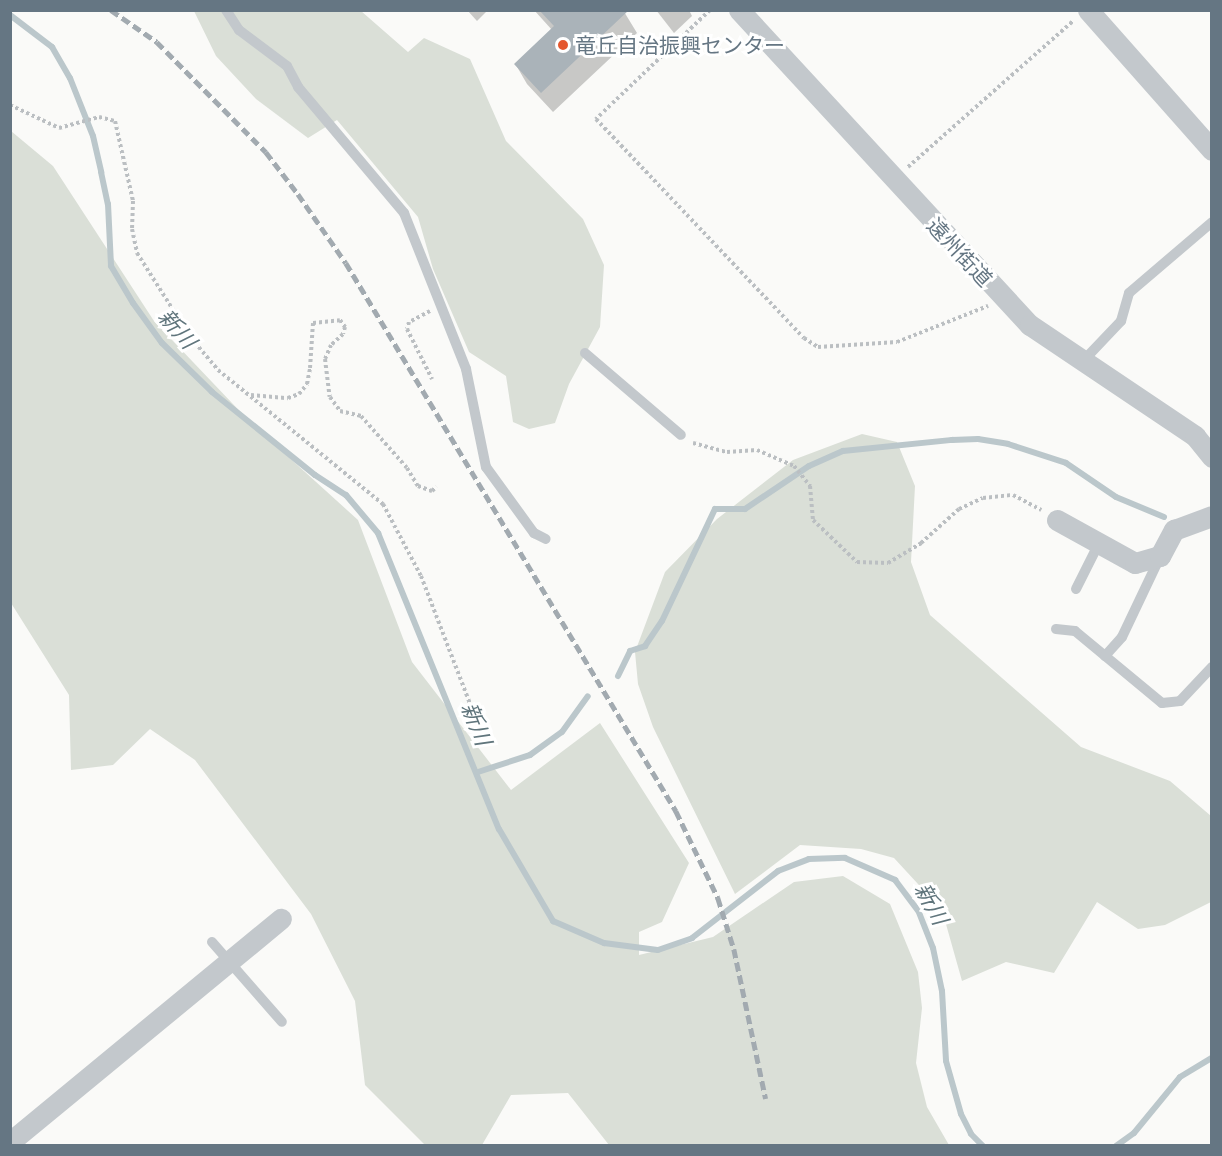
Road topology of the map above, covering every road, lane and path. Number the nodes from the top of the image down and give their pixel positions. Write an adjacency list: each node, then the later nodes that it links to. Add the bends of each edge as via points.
1 (226, 10): 10 (lane, via 239,30 287,66 298,87 404,213 422,268)
2 (710, 10): 9 (path, via 596,119 804,338 818,347 897,342)
3 (739, 10): 7 (street, 遠州街道)
4 (1082, 14): 6 (street); 7 (path)
5 (10, 105): 14 (path, via 59,128 99,117 115,122 127,166 137,253 191,338 218,370)
6 (1212, 150)
7 (894, 180): 9 (street, 遠州街道)
8 (1212, 222): 12 (lane, via 1129,293 1121,321)
9 (1004, 299): 12 (street, 遠州街道, via 1044,337)
10 (440, 300): 13 (path, via 433,310 409,322 407,328); 20 (lane, via 466,369 486,467 534,533)
11 (585, 353): 15 (lane)
12 (1084, 360): 16 (street, 遠州街道, via 1195,436)
13 (432, 379)
14 (251, 395): 17 (path, via 288,398 299,394 307,384 313,323 340,320 344,334 331,345 325,359 330,397 340,411 361,416 418,486 432,491); 27 (path, via 383,504 421,576)
15 (681, 435): 19 (path, via 699,447 727,452 757,450 794,466 810,486 813,520 857,562 888,563 921,543 959,509 983,498 1013,495)
16 (1212, 457)
17 (436, 487)
18 (1212, 516): 22 (street, via 1174,530)
19 (1057, 520): 21 (street)
20 (546, 539)
21 (1098, 545): 22 (street, via 1135,563); 23 (lane)
22 (1160, 556): 25 (lane, via 1122,637)
23 (1076, 589)
24 (1056, 629): 25 (lane, via 1075,631)
25 (1105, 656): 26 (lane, via 1162,703 1180,701)
26 (1212, 667)
27 (479, 727)
28 (281, 919): 30 (street)
29 (212, 942): 30 (lane)
30 (229, 962): 31 (lane); 32 (street)
31 (282, 1022)
32 (10, 1142)

